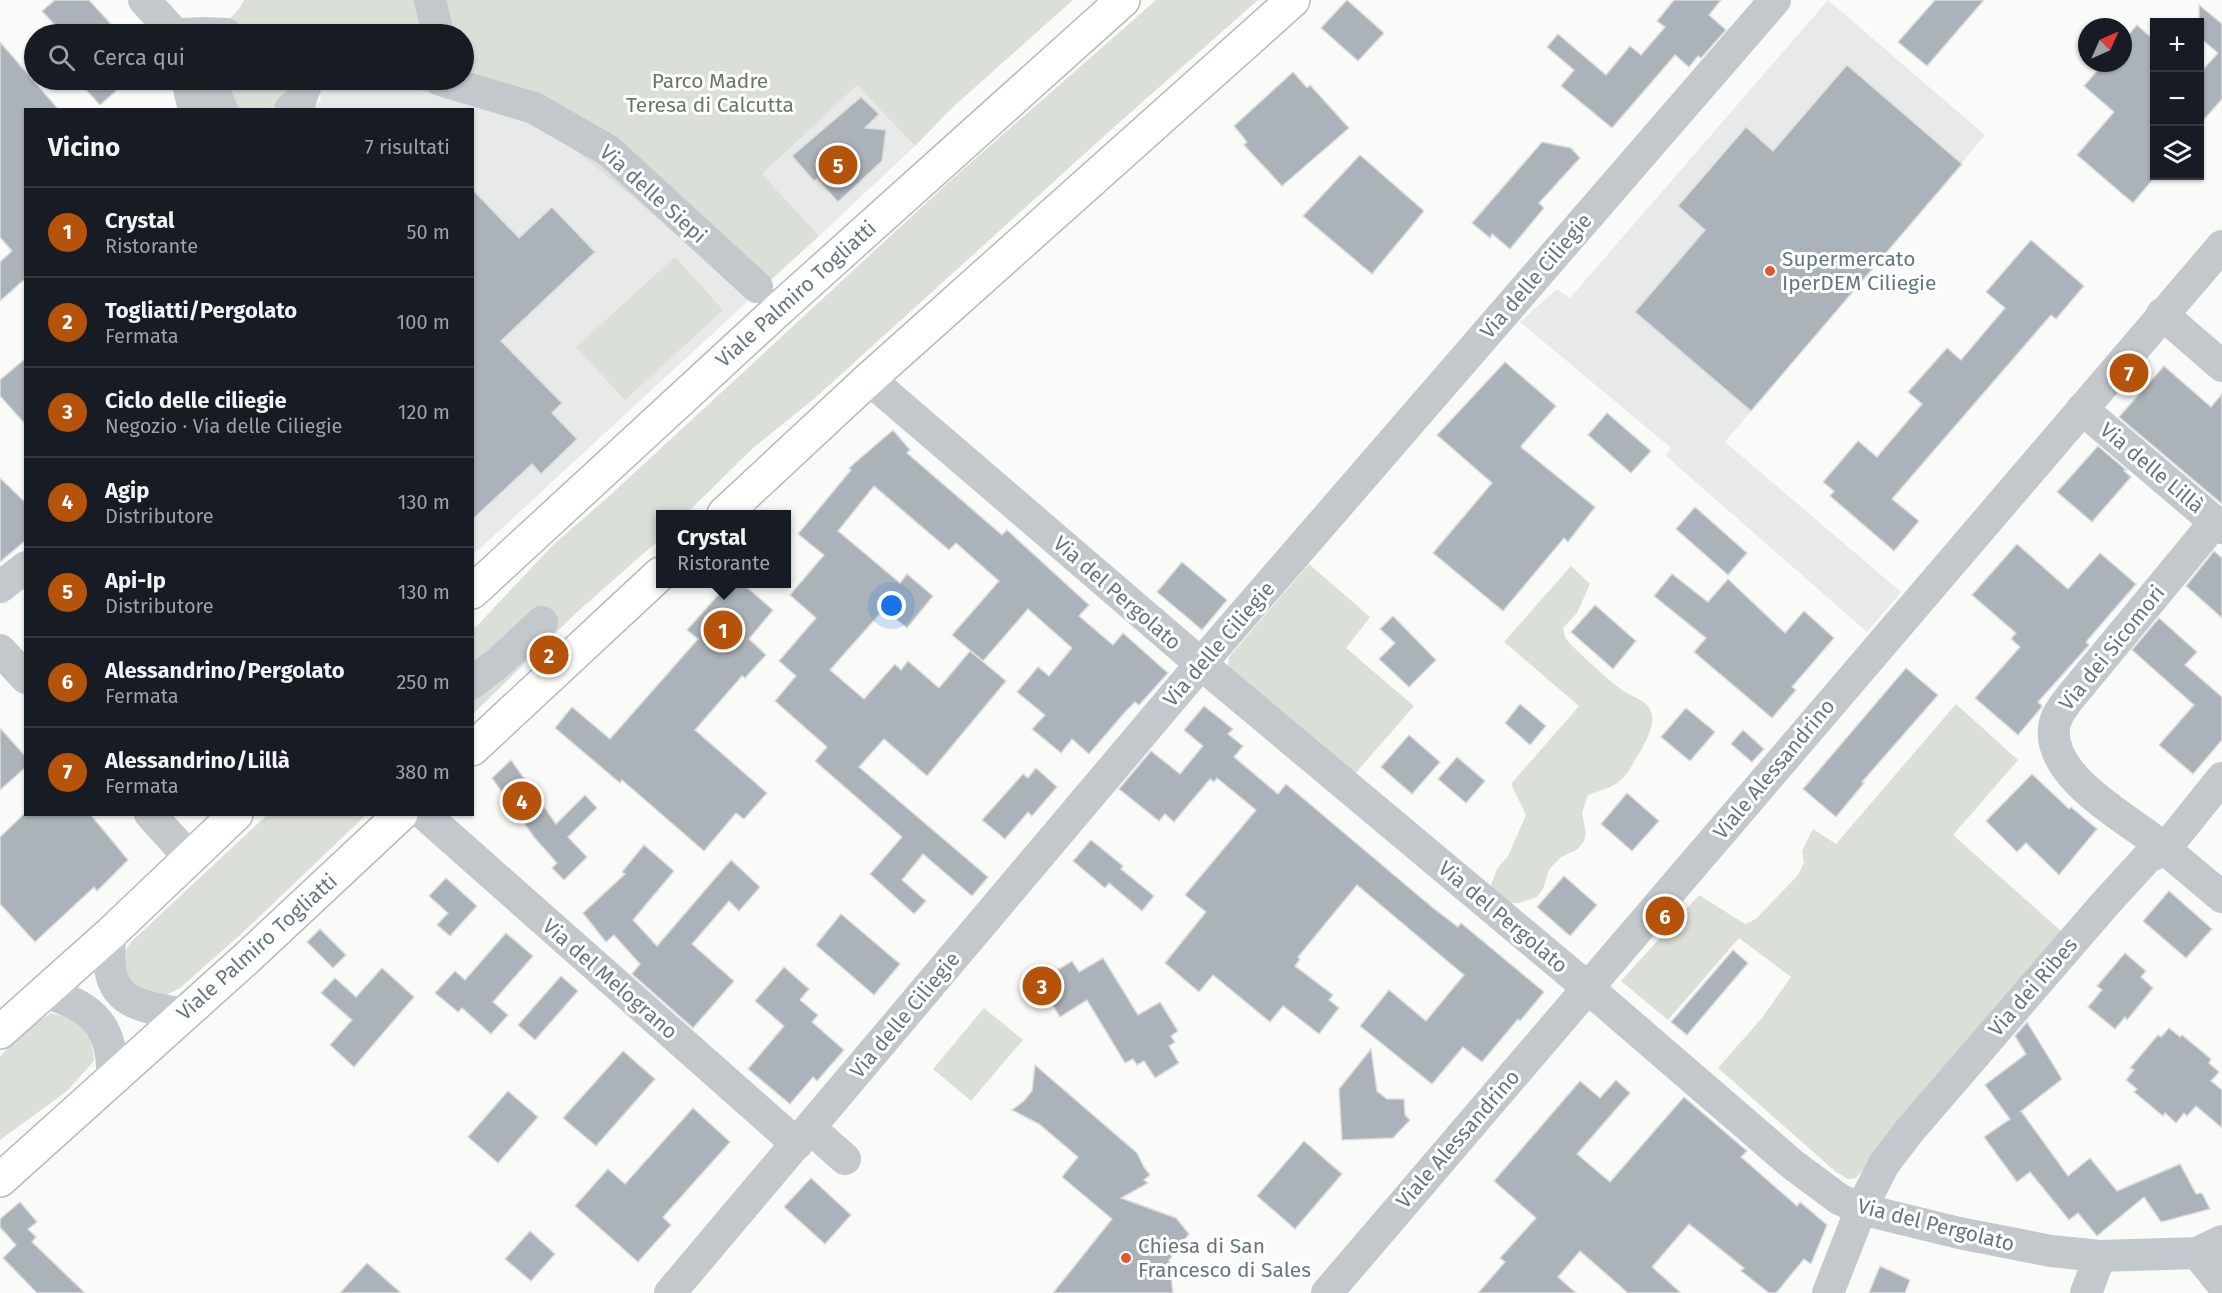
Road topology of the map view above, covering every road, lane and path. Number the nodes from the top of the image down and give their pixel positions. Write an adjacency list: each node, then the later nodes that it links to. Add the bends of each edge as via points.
1 (144, 0): 6 (street)
2 (430, 0): 7 (street)
3 (1123, 0): 26 (main road, Viale Palmiro Togliatti, via 778,309)
4 (1293, 0): 19 (main road)
5 (1775, 0): 29 (street, Via delle Ciliegie)
6 (166, 24)
7 (436, 24)
8 (474, 89): 16 (street, Via delle Siepi, via 534,108 609,151)
9 (189, 90): 12 (street)
10 (214, 90): 13 (street)
11 (304, 90): 14 (street)
12 (194, 108)
13 (221, 108)
14 (292, 108)
15 (2222, 246): 17 (street, Viale Alessandrino)
16 (757, 287)
17 (2162, 314): 18 (street); 20 (street, Viale Alessandrino)
18 (2222, 366)
19 (869, 379): 21 (main road); 29 (street, Via del Pergolato)
20 (2082, 409): 22 (street, Via delle Lillà); 42 (street, Viale Alessandrino)
21 (728, 510)
22 (2218, 525): 38 (street, Via dei Sicomori, via 2068,700 2054,728 2061,759 2077,781)
23 (24, 569): 25 (street)
24 (656, 578): 32 (main road)
25 (0, 587)
26 (474, 590)
27 (542, 622): 31 (street)
28 (0, 650): 30 (street)
29 (1201, 664): 42 (street, Via del Pergolato); 47 (street, Via delle Ciliegie)
30 (24, 676)
31 (474, 681)
32 (474, 747)
33 (2222, 778): 38 (street, Via dei Ribes)
34 (152, 816): 39 (street)
35 (234, 816): 39 (main road)
36 (399, 816): 44 (main road, Viale Palmiro Togliatti)
37 (426, 816): 47 (street, Via del Melograno)
38 (2165, 849): 40 (street, Via dei Sicomori); 50 (street, Via dei Ribes, via 2147,858 1930,1104 1884,1164)
39 (190, 858): 41 (main road)
40 (2222, 897)
41 (111, 933): 43 (main road); 44 (street, via 108,964 116,986 136,1004)
42 (1588, 988): 50 (street, Via del Pergolato, via 1792,1164 1830,1193); 55 (street, Viale Alessandrino)
43 (46, 993): 45 (main road); 46 (street, via 86,1009 104,1030 113,1059)
44 (183, 1013): 46 (main road, Viale Palmiro Togliatti)
45 (0, 1032)
46 (111, 1079): 49 (main road, Viale Palmiro Togliatti)
47 (803, 1136): 48 (street, Via del Melograno); 54 (street, Via delle Ciliegie)
48 (845, 1159)
49 (0, 1180)
50 (1861, 1209): 52 (street, Via del Pergolato, via 2036,1249); 56 (street, Via dei Ribes)
51 (2214, 1251): 52 (street, Via del Pergolato); 53 (street)
52 (2100, 1256): 57 (street)
53 (2222, 1284)
54 (670, 1293)
55 (1327, 1293)
56 (1828, 1293)
57 (2086, 1293)

